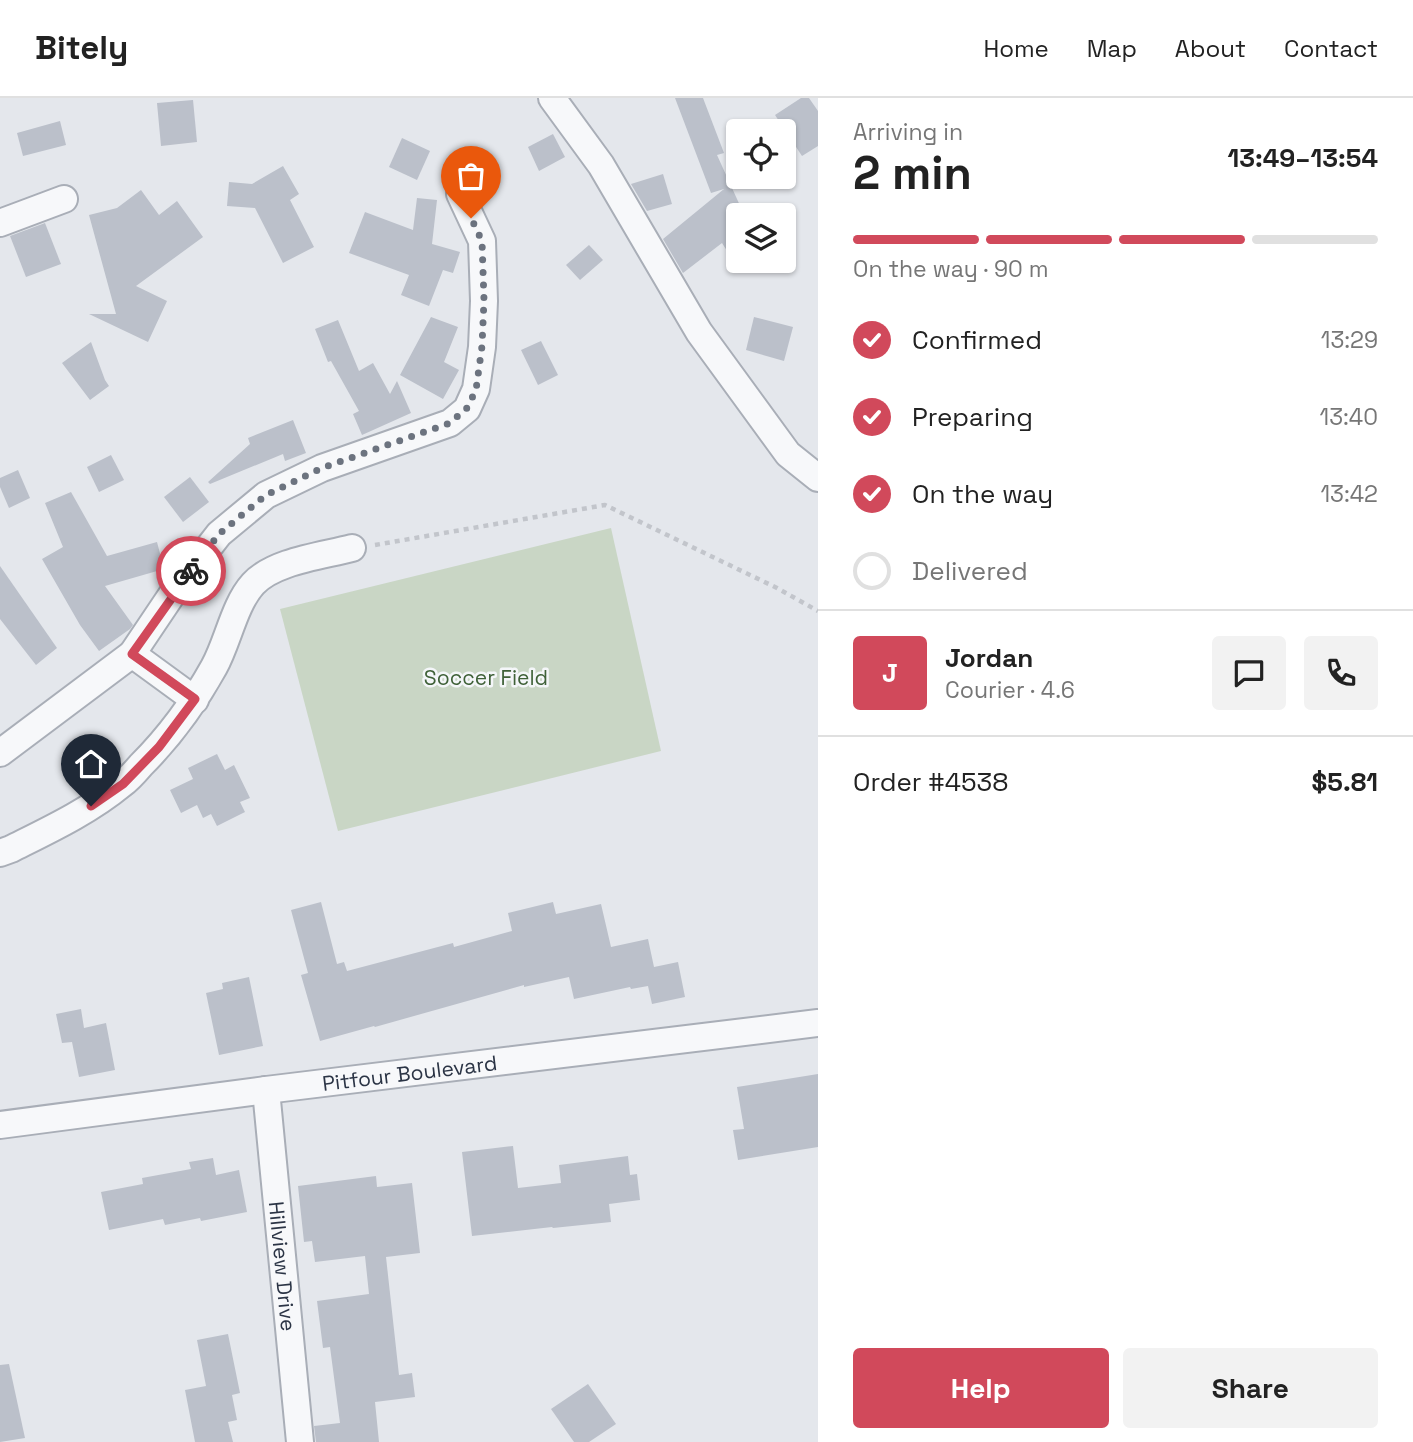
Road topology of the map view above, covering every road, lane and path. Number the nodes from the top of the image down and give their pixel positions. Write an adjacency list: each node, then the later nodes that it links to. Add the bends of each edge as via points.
1 (552, 98): 5 (street, via 601,165 699,332 788,454)
2 (460, 194): 8 (street, via 482,241 484,300 476,390 467,408 450,423 322,468 266,495 219,534)
3 (64, 199): 4 (street)
4 (0, 223)
5 (818, 478)
6 (352, 548): 7 (path, via 604,505); 9 (street, via 285,565 252,585)
7 (818, 611)
8 (132, 654): 9 (street); 10 (street)
9 (195, 699): 11 (street, via 159,747 123,784 75,816)
10 (0, 753)
11 (0, 853)
12 (818, 1023): 13 (street, Pitfour Boulevard)
13 (266, 1090): 14 (street, Pitfour Boulevard); 15 (street, Hillview Drive)
14 (0, 1125)
15 (300, 1442)

